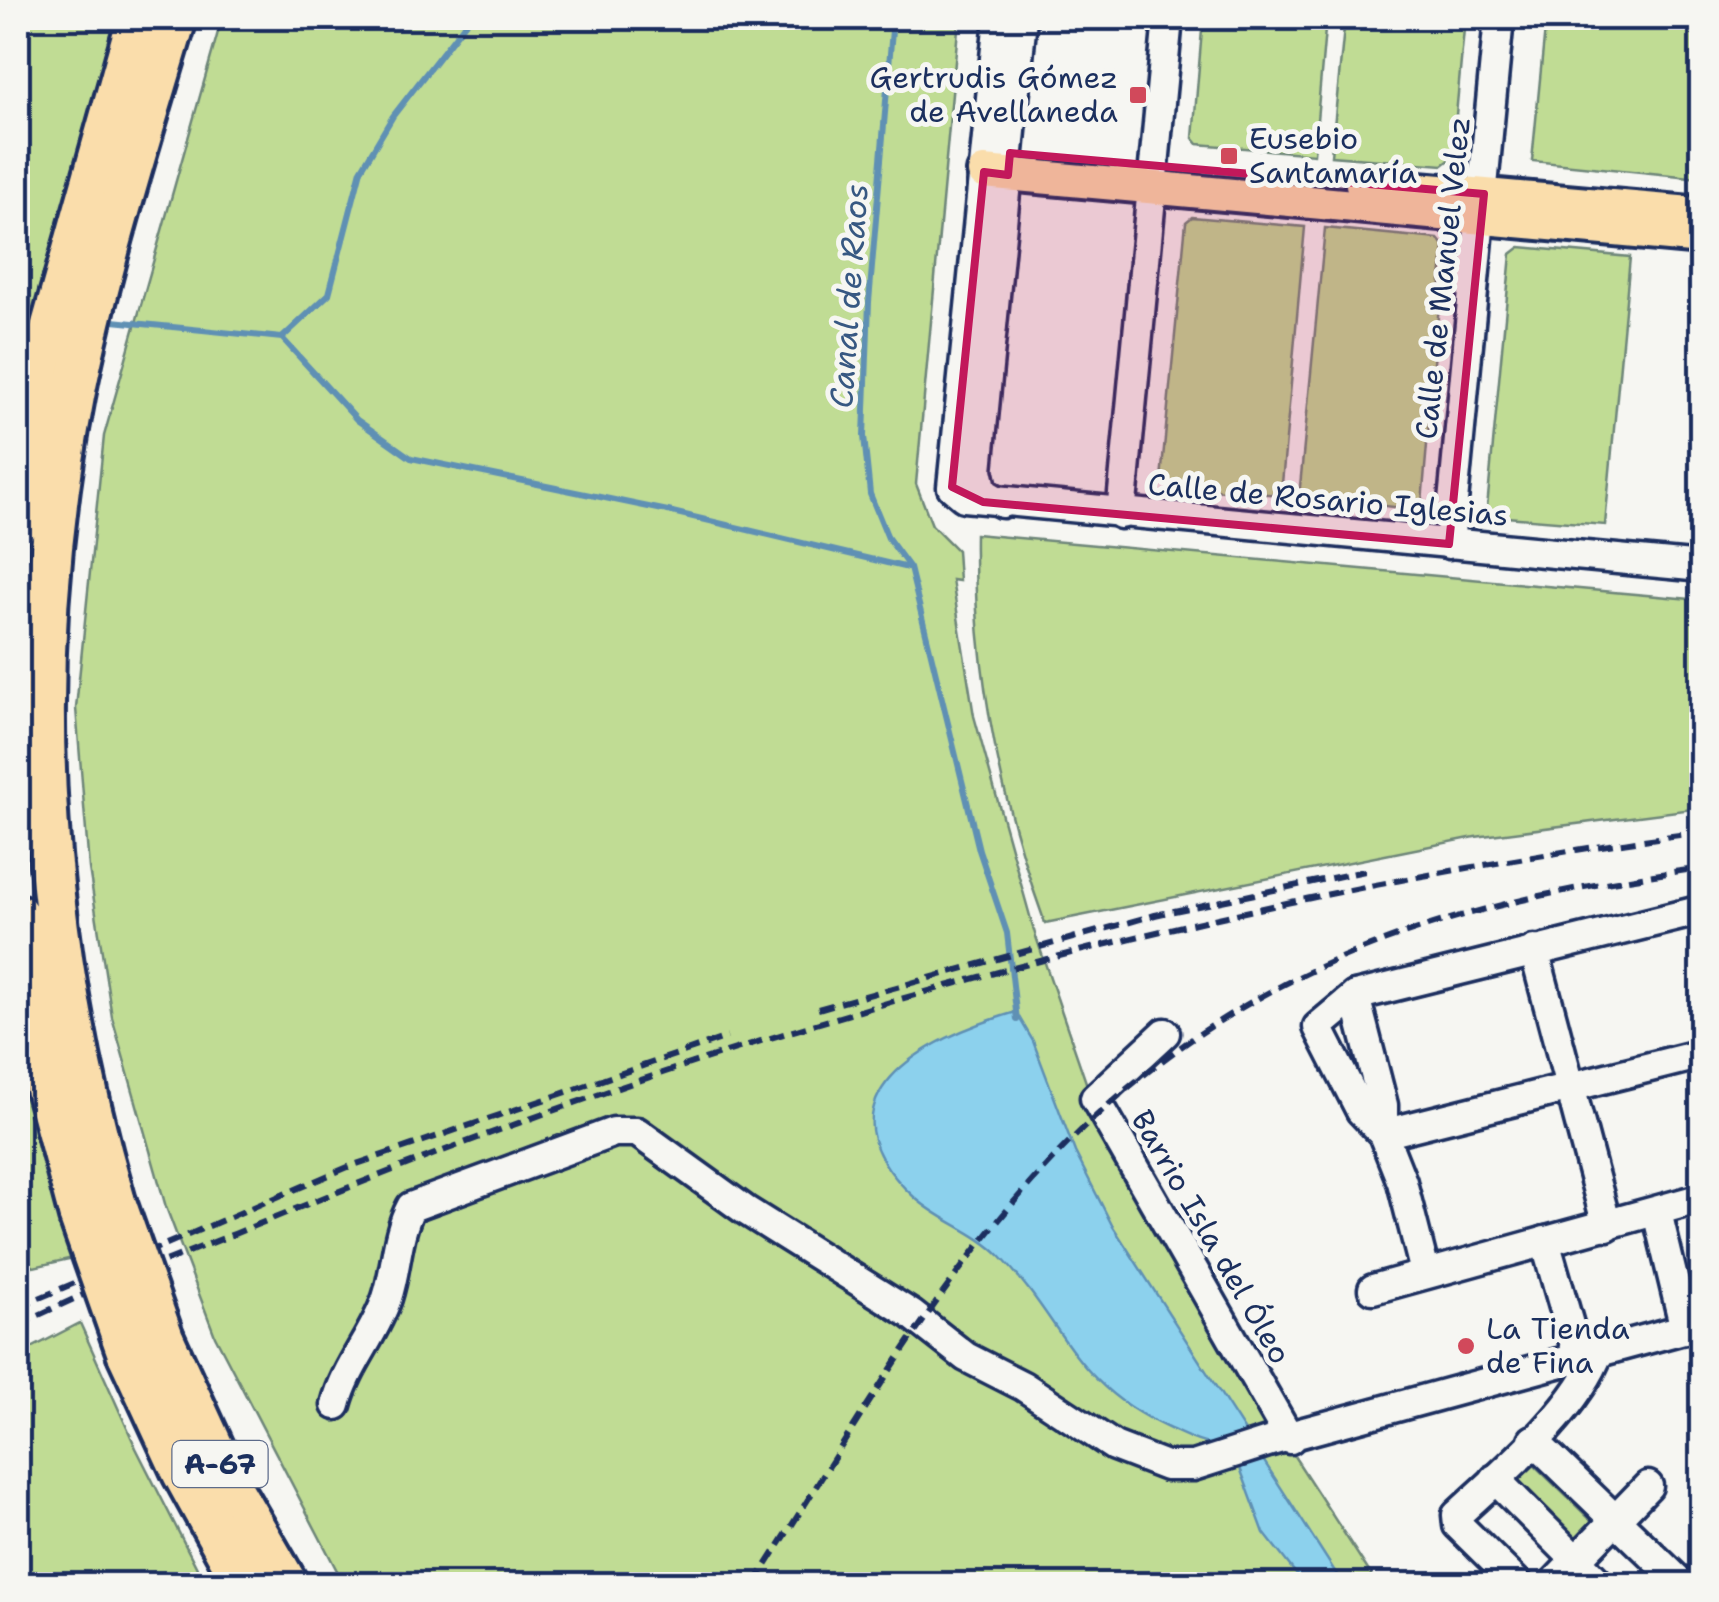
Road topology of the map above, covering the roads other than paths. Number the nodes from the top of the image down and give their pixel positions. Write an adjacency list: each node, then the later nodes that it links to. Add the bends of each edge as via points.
1 (138, 18): 14 (highway, via 51,329)
2 (176, 18): 26 (highway, A-67, via 74,396 44,651 45,802 58,955)
3 (999, 18): 7 (street)
4 (1022, 18): 7 (street)
5 (1168, 18): 8 (street)
6 (1499, 18): 9 (street, Calle de Manuel Velez)
7 (997, 163): 8 (main road); 12 (street, via 978,470 983,492); 12 (street, Calle de Rosario Iglesias, via 952,487 964,498)
8 (1153, 176): 9 (main road); 13 (street)
9 (1482, 206): 10 (main road); 11 (main road); 15 (street, Calle de Manuel Velez)
10 (1702, 214)
11 (1702, 238)
12 (1002, 503): 13 (street, Calle de Rosario Iglesias)
13 (1122, 514): 15 (street, Calle de Rosario Iglesias)
14 (18, 523)
15 (1450, 544): 16 (street, Calle de Rosario Iglesias)
16 (1702, 567)
17 (1702, 910): 19 (street)
18 (18, 915): 26 (highway, A-67, via 42,1071)
19 (1534, 950): 20 (street); 23 (street)
20 (1355, 996): 24 (street, via 1383,1105); 24 (street, via 1318,1027 1360,1110)
21 (1164, 1032): 38 (street, Barrio Isla del Óleo, via 1095,1098)
22 (1702, 1054): 23 (street)
23 (1568, 1086): 24 (street); 28 (street)
24 (1382, 1134): 30 (street)
25 (1702, 1198): 27 (street)
26 (97, 1210): 33 (highway, A-67, bridge)
27 (1657, 1212): 28 (street); 32 (street)
28 (1607, 1226): 29 (street)
29 (1546, 1242): 30 (street); 34 (street)
30 (1425, 1272): 31 (street)
31 (1372, 1289)
32 (1693, 1326): 34 (street)
33 (145, 1346): 45 (highway, A-67, via 182,1473); 46 (highway, A-67)
34 (1588, 1354): 35 (street); 36 (street, via 1590,1374)
35 (1522, 1371): 36 (street); 38 (street)
36 (1565, 1404): 39 (street)
37 (336, 1406): 38 (street, via 386,1301 411,1207 614,1132 637,1132 966,1357 1114,1446 1166,1466 1192,1466)
38 (1280, 1440)
39 (1533, 1440): 40 (street); 42 (street)
40 (1495, 1479): 43 (street); 47 (street, via 1457,1515 1458,1525)
41 (1648, 1486): 42 (street)
42 (1616, 1519): 43 (street); 44 (street)
43 (1577, 1560): 48 (street); 49 (street)
44 (1667, 1579)
45 (244, 1584)
46 (287, 1584)
47 (1518, 1584)
48 (1554, 1584)
49 (1600, 1584)

